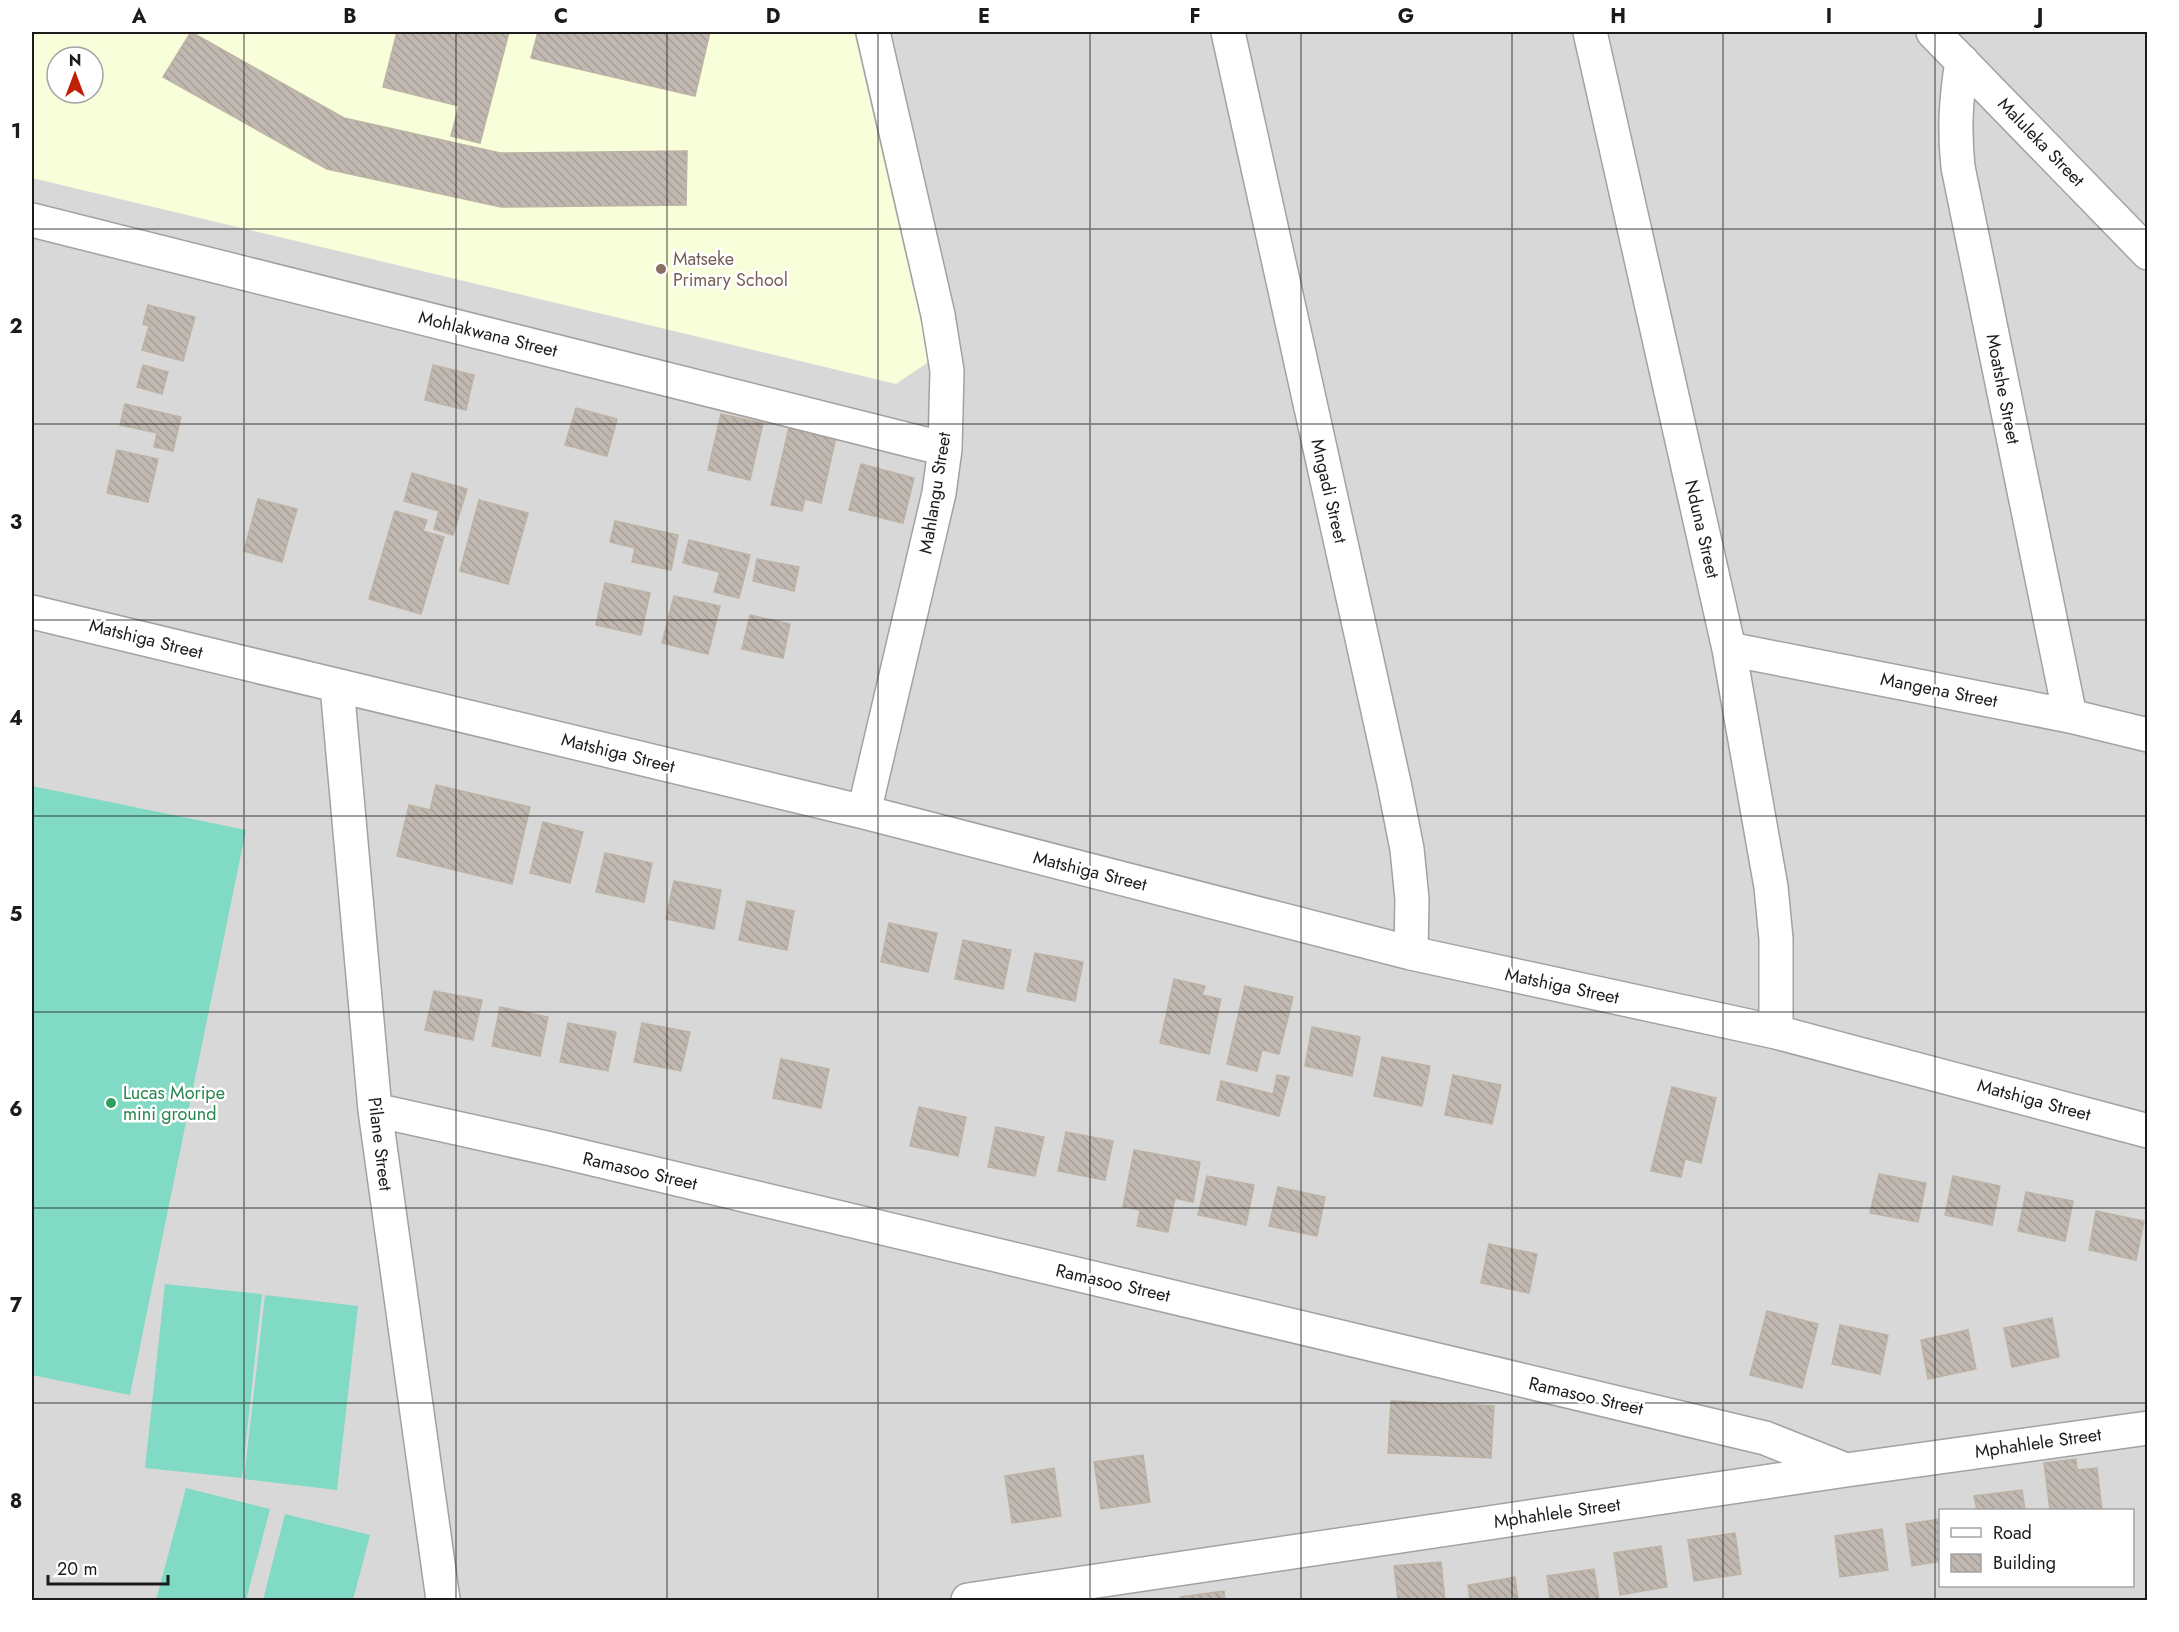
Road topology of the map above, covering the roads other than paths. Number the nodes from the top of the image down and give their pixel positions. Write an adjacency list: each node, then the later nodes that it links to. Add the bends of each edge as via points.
1 (873, 32): 8 (street, Mahlangu Street, via 938,315 947,371)
2 (1228, 32): 15 (street, Mngadi Street, via 1394,783 1407,849 1412,899)
3 (1590, 32): 10 (street, Nduna Street)
4 (1934, 32): 5 (street, Maluleka Street)
5 (1962, 61): 7 (street, Maluleka Street); 12 (street, Moatshe Street, via 1956,102 1958,167)
6 (32, 220): 8 (street, Mohlakwana Street)
7 (2148, 253)
8 (945, 449): 14 (street, Mahlangu Street, via 929,539)
9 (32, 612): 11 (street, Matshiga Street)
10 (1729, 649): 12 (street, Mangena Street); 16 (street, Nduna Street, via 1771,887 1776,939)
11 (338, 686): 14 (street, Matshiga Street); 17 (street, Pilane Street)
12 (2070, 716): 13 (street, Mangena Street)
13 (2148, 735)
14 (864, 813): 15 (street, Matshiga Street)
15 (1411, 953): 16 (street, Matshiga Street)
16 (1776, 1032): 18 (street, Matshiga Street)
17 (375, 1110): 20 (street, Ramasoo Street, via 1765,1438); 21 (street, Pilane Street)
18 (2148, 1131)
19 (2148, 1428): 20 (street, Mphahlele Street)
20 (1846, 1470): 22 (street, Mphahlele Street)
21 (444, 1600)
22 (968, 1600)

